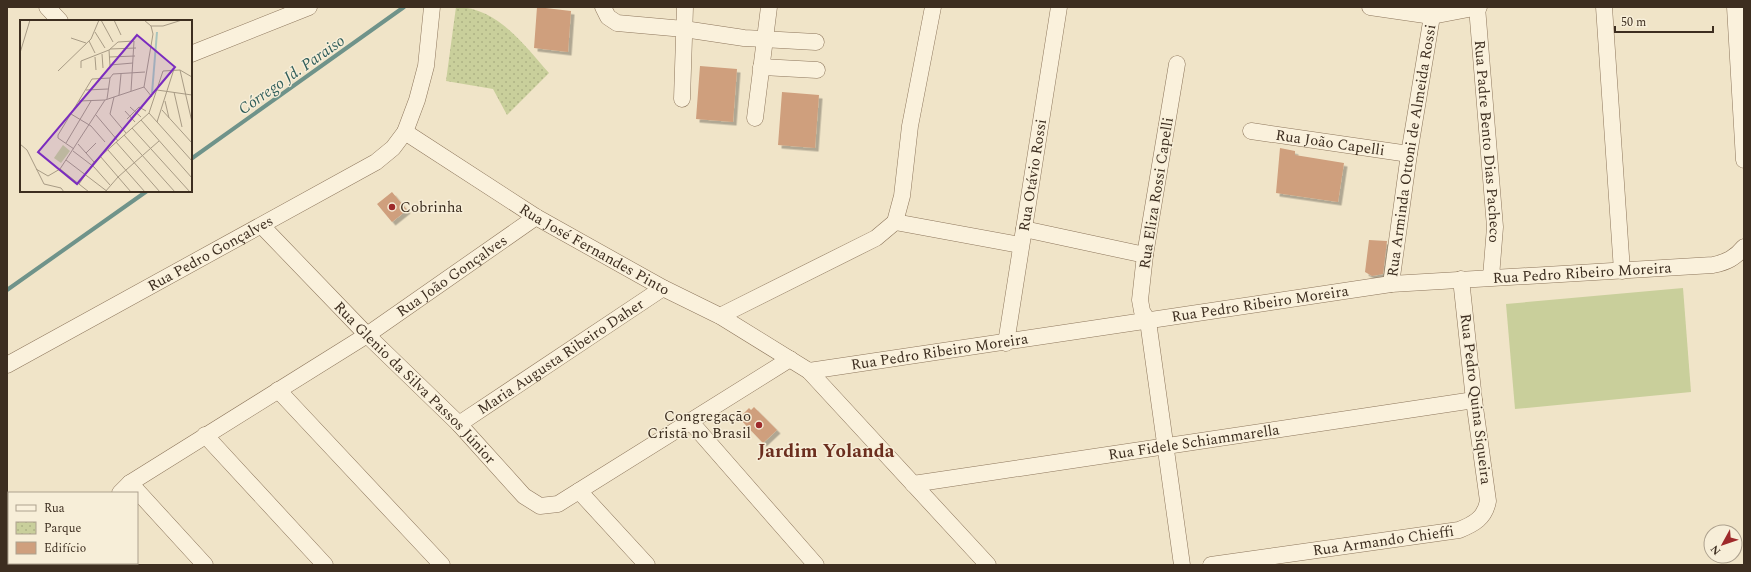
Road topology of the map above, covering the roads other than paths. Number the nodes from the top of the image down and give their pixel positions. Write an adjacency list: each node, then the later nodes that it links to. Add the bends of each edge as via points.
1 (47, 7): 14 (street)
2 (309, 7): 18 (street)
3 (432, 7): 25 (street, Rua Pedro Gonçalves, via 426,66)
4 (603, 7): 15 (street, via 608,17 617,23)
5 (685, 7): 15 (street)
6 (769, 7): 16 (street)
7 (933, 7): 29 (street, via 910,126 902,196)
8 (1059, 7): 31 (street, Rua Otávio Rossi)
9 (1370, 7): 13 (street)
10 (1478, 7): 13 (street); 35 (street, Rua Padre Bento Dias Pacheco, via 1495,227)
11 (1604, 7): 34 (street)
12 (1735, 7): 27 (street)
13 (1432, 16): 26 (street, Rua Arminda Ottoni de Almeida Rossi)
14 (59, 20)
15 (684, 29): 16 (street); 22 (street)
16 (765, 40): 17 (street); 20 (street)
17 (816, 42)
18 (192, 54)
19 (1177, 64): 32 (street, Rua Eliza Rossi Capelli)
20 (761, 67): 21 (street); 23 (street)
21 (817, 70)
22 (682, 99)
23 (755, 118)
24 (1251, 131): 26 (street, Rua João Capelli)
25 (405, 132): 28 (street, Rua José Fernandes Pinto); 30 (street, Rua Pedro Gonçalves, via 393,148 376,162)
26 (1410, 154): 37 (street, Rua Arminda Ottoni de Almeida Rossi)
27 (1744, 160)
28 (536, 217): 38 (street, Rua José Fernandes Pinto); 41 (street, Rua João Gonçalves)
29 (894, 222): 31 (street); 39 (street, via 870,242)
30 (262, 226): 41 (street, Rua Glenio da Silva Passos Júnior); 44 (street, Rua Pedro Gonçalves)
31 (1022, 237): 32 (street); 42 (street, Rua Otávio Rossi)
32 (1145, 255): 40 (street, Rua Eliza Rossi Capelli, via 1140,300)
33 (1741, 256): 34 (street, Rua Pedro Ribeiro Moreira, via 1714,265)
34 (1622, 271): 35 (street, Rua Pedro Ribeiro Moreira)
35 (1491, 277): 36 (street, Rua Pedro Ribeiro Moreira)
36 (1461, 279): 37 (street, Rua Pedro Ribeiro Moreira); 47 (street, Rua Pedro Quina Siqueira)
37 (1391, 284): 40 (street, Rua Pedro Ribeiro Moreira)
38 (662, 288): 39 (street, Rua José Fernandes Pinto); 49 (street, Maria Augusta Ribeiro Daher)
39 (720, 316): 43 (street, Rua José Fernandes Pinto)
40 (1148, 322): 42 (street, Rua Pedro Ribeiro Moreira); 51 (street, Rua Eliza Rossi Capelli)
41 (367, 336): 46 (street, Rua João Gonçalves); 49 (street, Rua Glenio da Silva Passos Júnior)
42 (1006, 343): 45 (street, Rua Pedro Ribeiro Moreira)
43 (790, 358): 45 (street, Rua José Fernandes Pinto); 48 (street, Rua Glenio da Silva Passos Júnior)
44 (7, 365)
45 (809, 371): 52 (street, Rua José Fernandes Pinto)
46 (278, 390): 50 (street, Rua João Gonçalves); 59 (street)
47 (1474, 400): 51 (street, Rua Fidele Schiammarella); 56 (street, Rua Pedro Quina Siqueira, via 1488,501 1487,509)
48 (690, 421): 54 (street, Rua Glenio da Silva Passos Júnior); 61 (street)
49 (458, 424): 54 (street, Rua Glenio da Silva Passos Júnior, via 524,496 540,506 558,504)
50 (205, 435): 53 (street, Rua João Gonçalves); 58 (street)
51 (1166, 446): 52 (street, Rua Fidele Schiammarella); 63 (street, Rua Eliza Rossi Capelli)
52 (913, 484): 62 (street, Rua José Fernandes Pinto)
53 (125, 488)
54 (579, 491): 60 (street)
55 (138, 501): 57 (street)
56 (1481, 518): 64 (street, Rua Armando Chieffi, via 1459,530)
57 (205, 565)
58 (325, 565)
59 (442, 565)
60 (646, 565)
61 (816, 565)
62 (988, 565)
63 (1182, 565)
64 (1211, 565)

